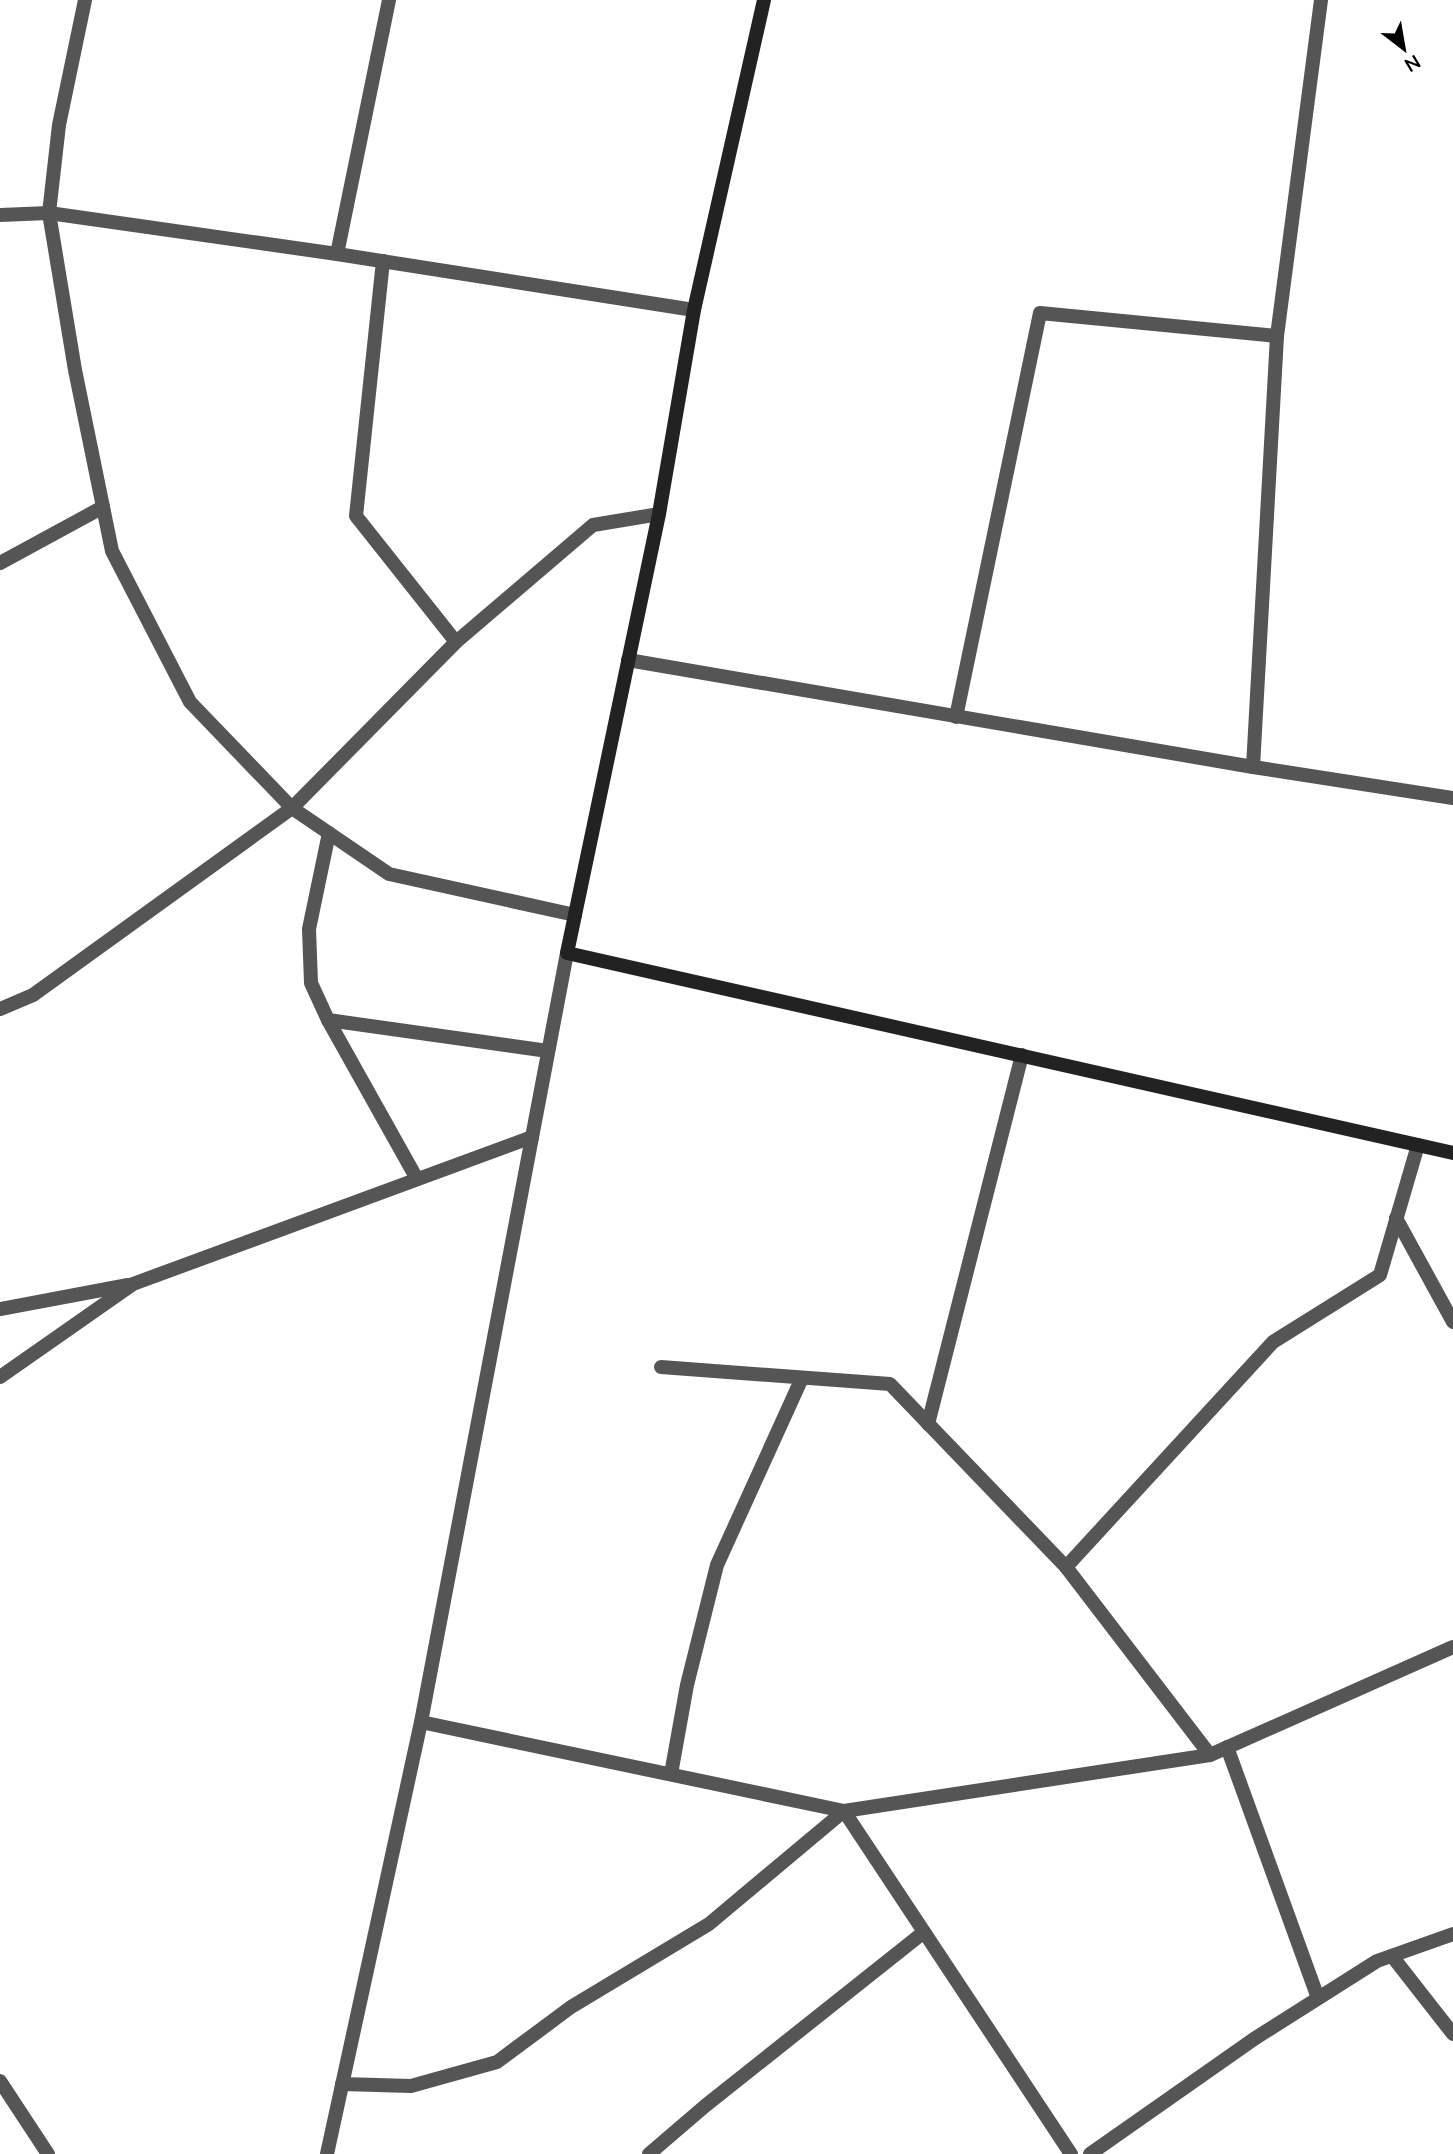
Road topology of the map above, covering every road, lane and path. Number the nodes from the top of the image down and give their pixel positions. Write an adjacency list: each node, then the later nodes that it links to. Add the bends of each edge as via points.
1 (85, 0): 5 (street, via 59,125)
2 (389, 0): 7 (street)
3 (764, 0): 9 (main road)
4 (1321, 0): 10 (street)
5 (49, 213): 6 (street); 7 (street); 11 (street)
6 (0, 215)
7 (337, 254): 8 (street)
8 (383, 261): 9 (street); 14 (street, via 356,516)
9 (694, 310): 12 (main road)
10 (1277, 337): 16 (street, via 1040,313); 17 (street)
11 (103, 507): 13 (street); 19 (street, via 112,551 190,702)
12 (659, 514): 14 (street, via 593,525); 15 (main road)
13 (0, 563)
14 (456, 642): 19 (street)
15 (628, 660): 16 (street); 21 (main road)
16 (956, 716): 17 (street)
17 (1253, 767): 18 (street)
18 (1453, 798)
19 (292, 808): 20 (street); 23 (street, via 33,995)
20 (329, 833): 21 (street, via 389,874); 24 (street, via 309,929 311,983)
21 (575, 915): 22 (main road)
22 (567, 953): 25 (street); 26 (main road)
23 (0, 1009)
24 (328, 1020): 25 (street); 30 (street)
25 (548, 1051): 27 (street)
26 (1021, 1055): 28 (main road); 38 (street)
27 (532, 1137): 30 (street); 41 (street)
28 (1418, 1145): 29 (main road); 31 (street)
29 (1453, 1153)
30 (417, 1179): 32 (street)
31 (1396, 1218): 34 (street); 39 (street, via 1380,1275 1273,1342)
32 (133, 1284): 33 (street); 36 (street)
33 (0, 1309)
34 (1453, 1322)
35 (661, 1367): 37 (street)
36 (0, 1377)
37 (802, 1378): 38 (street, via 890,1384); 44 (street, via 717,1565 687,1685)
38 (928, 1424): 39 (street)
39 (1066, 1567): 43 (street)
40 (1453, 1647): 42 (street)
41 (421, 1722): 44 (street); 52 (street)
42 (1227, 1747): 43 (street); 49 (street)
43 (1210, 1755): 45 (street)
44 (671, 1774): 45 (street)
45 (844, 1811): 46 (street); 52 (street, via 709,1924 571,2007 497,2062 411,2086)
46 (924, 1932): 55 (street); 56 (street)
47 (1453, 1934): 48 (street)
48 (1392, 1956): 49 (street); 50 (street)
49 (1318, 1998): 57 (street)
50 (1453, 2034)
51 (0, 2081): 53 (street)
52 (342, 2084): 54 (street)
53 (48, 2154)
54 (327, 2154)
55 (649, 2154)
56 (1071, 2154)
57 (1090, 2154)

